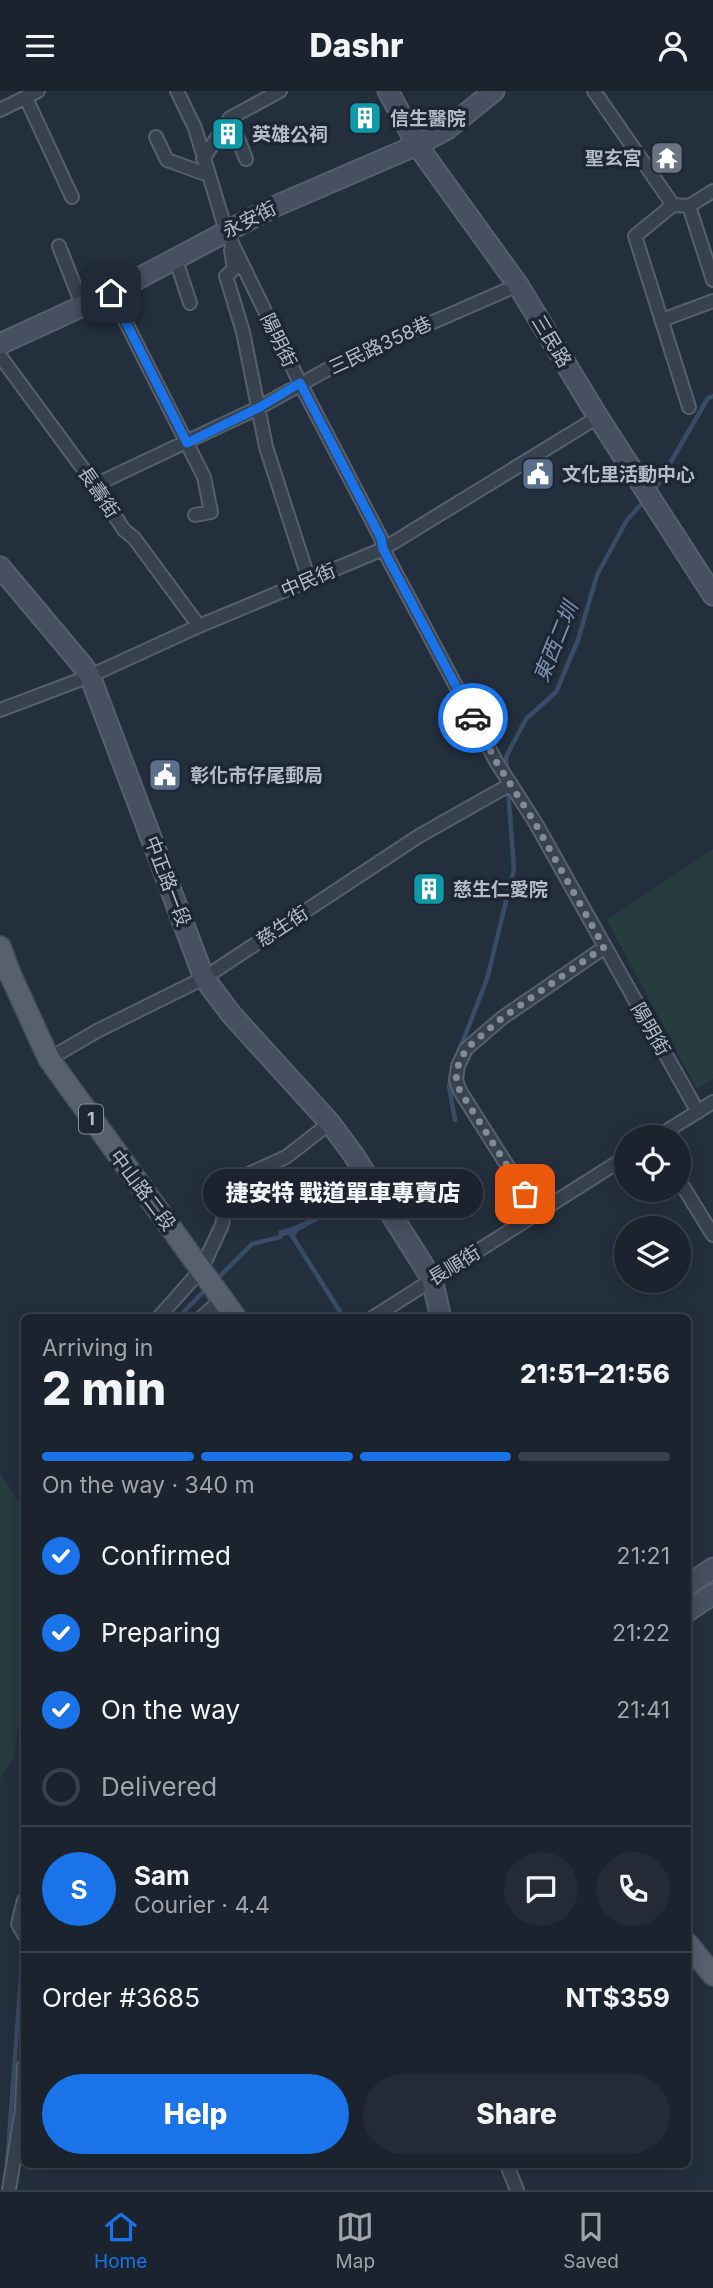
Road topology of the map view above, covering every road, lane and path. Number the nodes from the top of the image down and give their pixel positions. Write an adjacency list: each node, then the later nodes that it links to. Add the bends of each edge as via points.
1 (177, 91): 12 (street, 陽明街, via 195,128)
2 (280, 91): 8 (street)
3 (388, 91): 10 (street, 三民路)
4 (494, 91): 10 (street, 永安街)
5 (594, 91): 15 (street)
6 (32, 94): 7 (street); 14 (street)
7 (0, 110)
8 (230, 118): 11 (street); 12 (street)
9 (156, 137): 12 (street, via 167,160 203,173)
10 (417, 145): 17 (street, 永安街); 21 (street, 三民路)
11 (246, 159)
12 (205, 166): 17 (street, 陽明街)
13 (713, 191): 16 (street)
14 (72, 197)
15 (673, 205): 16 (street); 26 (street, via 635,236)
16 (689, 206): 20 (street)
17 (226, 231): 19 (street, 永安街); 29 (street, 陽明街); 30 (street, via 234,269 226,276)
18 (59, 246): 25 (street)
19 (176, 257): 22 (street, 永安街); 24 (street)
20 (713, 280)
21 (517, 285): 29 (street, 三民路358巷); 32 (street, 三民路)
22 (111, 293): 25 (street, 永安街); 33 (street)
23 (713, 301): 26 (street)
24 (190, 303)
25 (83, 307): 27 (street, 永安街)
26 (662, 320): 31 (street)
27 (0, 344)
28 (0, 356): 34 (street, 長壽街)
29 (300, 383): 30 (street, 三民路358巷); 36 (street, 陽明街)
30 (260, 407): 33 (street, 三民路358巷); 38 (street, via 266,447)
31 (689, 407)
32 (598, 417): 36 (street, 中民街); 39 (street, 三民路)
33 (187, 443): 34 (street, 三民路358巷); 35 (street, via 204,477 211,512)
34 (95, 485): 40 (street, 長壽街)
35 (195, 515)
36 (383, 549): 38 (street, 中民街); 43 (street, 陽明街)
37 (0, 567): 41 (street, 中正路一段)
38 (310, 580): 40 (street, 中民街)
39 (713, 595)
40 (199, 626): 41 (street, 中民街)
41 (89, 676): 42 (street, 中民街); 47 (street, 中正路一段)
42 (0, 710)
43 (511, 784): 45 (street, 陽明街); 47 (street, 慈生街, via 419,836)
44 (0, 947): 46 (main road, 中山路二段 / 1)
45 (604, 947): 50 (street, 陽明街); 55 (street, via 502,1018 466,1049 458,1066 460,1091)
46 (5, 975): 48 (main road, 中山路二段 / 1)
47 (204, 978): 48 (street, 慈生街); 51 (street, 中正路一段)
48 (49, 1059): 58 (main road, 中山路二段 / 1)
49 (713, 1102): 50 (street)
50 (698, 1112): 52 (street)
51 (330, 1123): 57 (street, 中正路一段); 58 (street, via 286,1157 244,1175 228,1189)
52 (677, 1125)
53 (614, 1165): 55 (street, 長順街)
54 (691, 1199): 56 (street)
55 (538, 1214): 57 (street, 長順街)
56 (713, 1235)
57 (432, 1279): 62 (street, 長順街); 63 (street, 中正路一段)
58 (211, 1285): 59 (street); 60 (street); 61 (main road, 中山路二段 / 1)
59 (164, 1314)
60 (202, 1314)
61 (233, 1314)
62 (378, 1314)
63 (440, 1314)
64 (713, 1568): 65 (street)
65 (691, 1583)
66 (713, 1594): 67 (street)
67 (691, 1609)
68 (691, 1948): 69 (main road)
69 (713, 1975)
70 (21, 2115): 72 (street)
71 (508, 2168): 73 (street)
72 (9, 2190)
73 (517, 2190)

